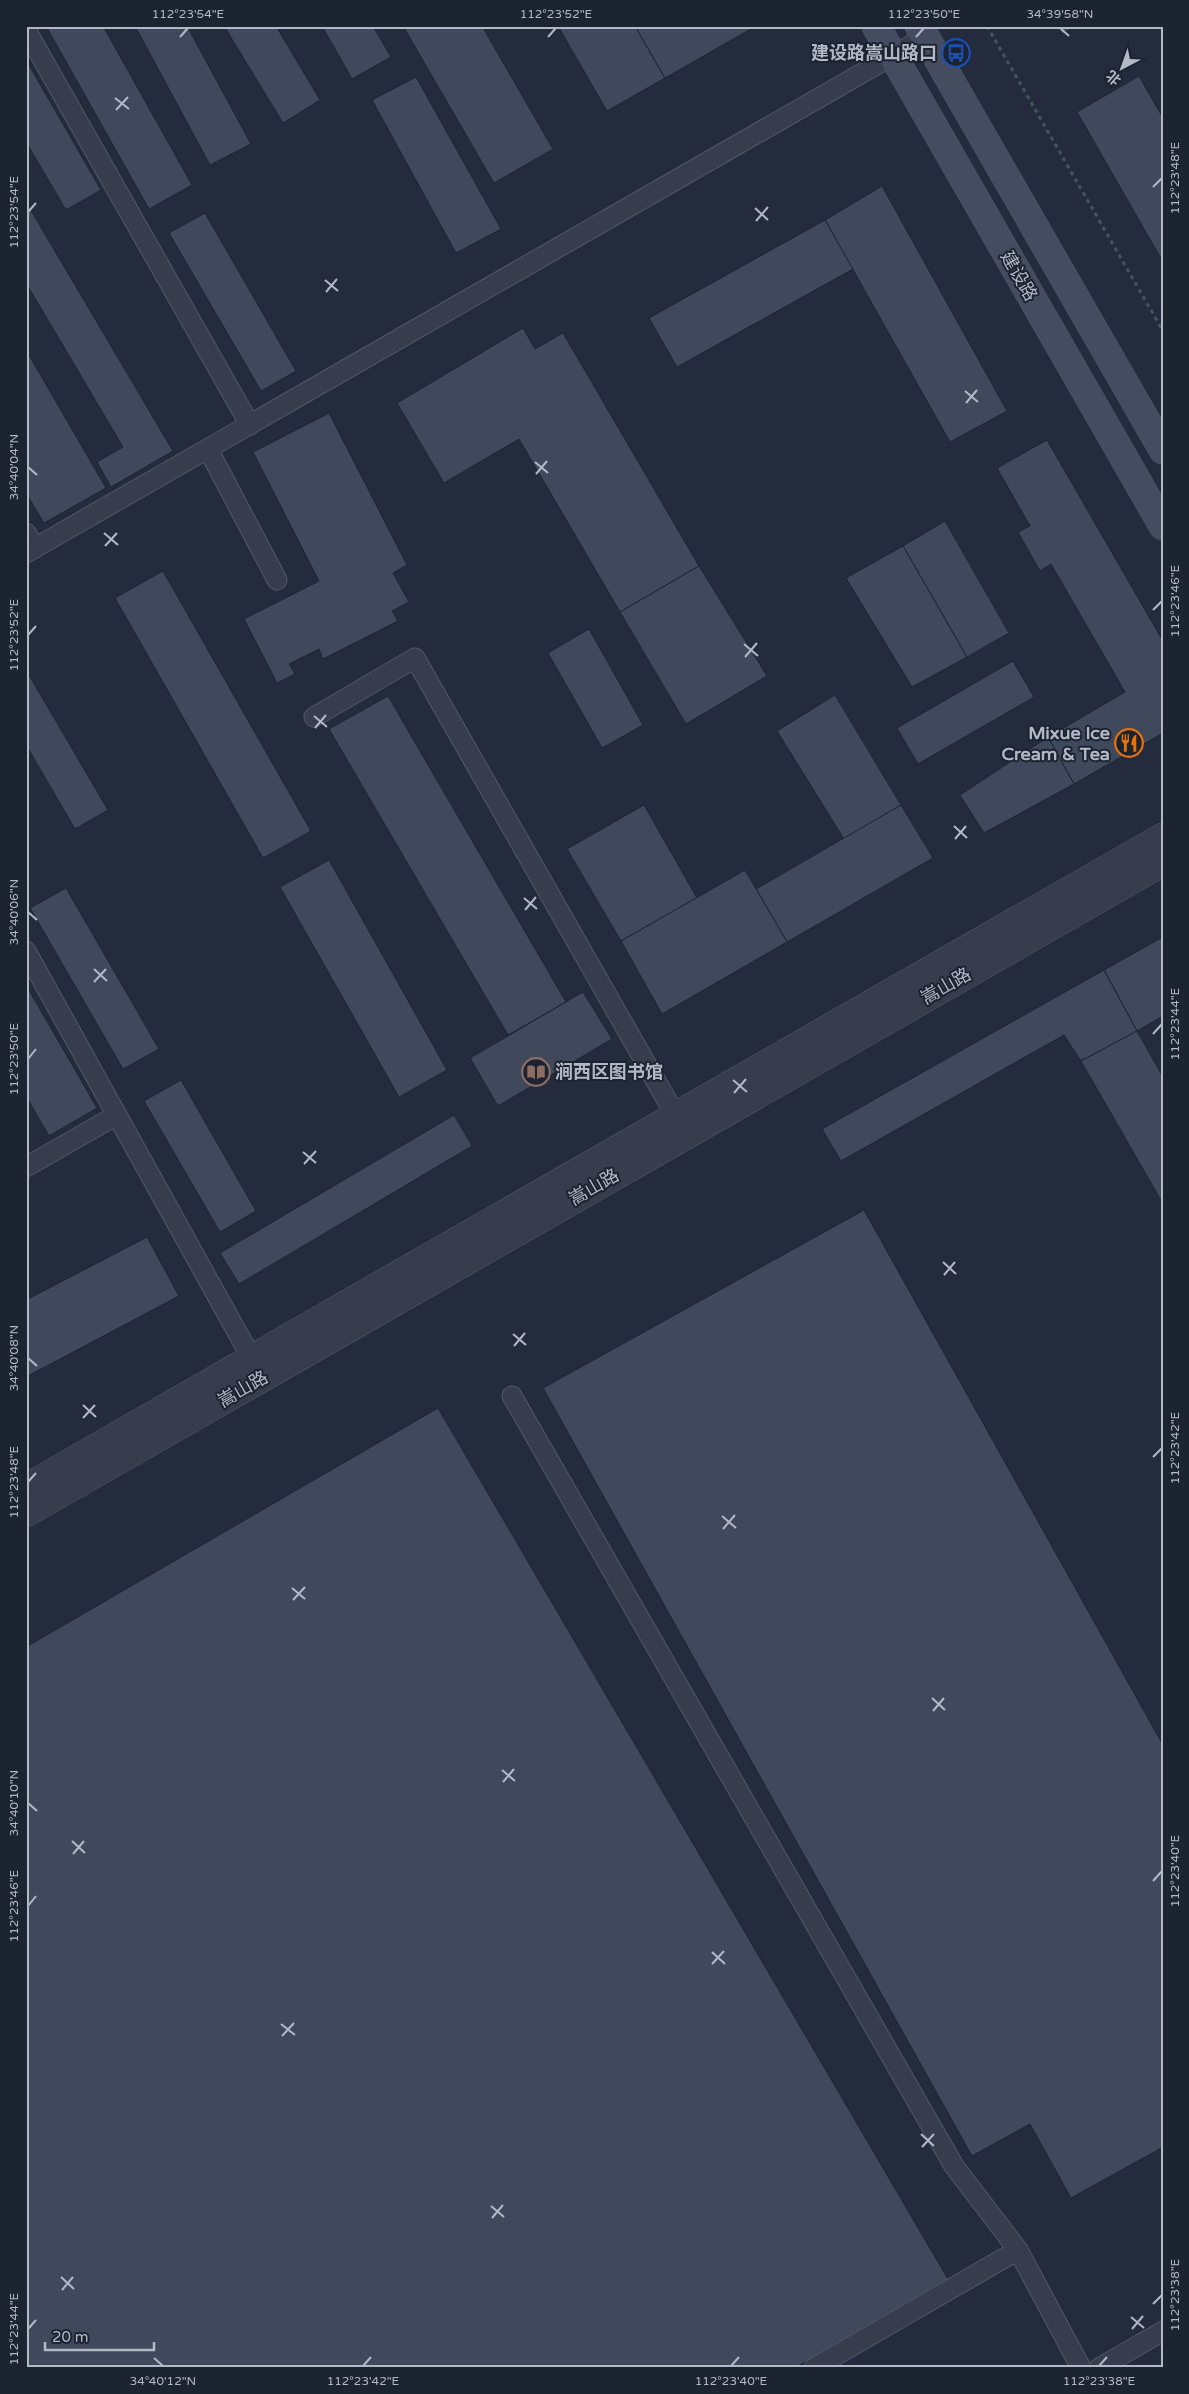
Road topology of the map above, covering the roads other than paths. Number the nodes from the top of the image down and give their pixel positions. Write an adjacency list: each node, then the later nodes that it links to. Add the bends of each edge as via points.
1 (876, 26): 4 (street, 建设路)
2 (26, 30): 5 (lane)
3 (922, 32): 4 (lane); 7 (street)
4 (893, 56): 5 (lane); 8 (street, 建设路)
5 (250, 425): 6 (lane)
6 (208, 449): 9 (lane); 10 (lane)
7 (1163, 450)
8 (1163, 526)
9 (29, 545)
10 (277, 580)
11 (314, 716): 16 (lane, via 415,658)
12 (1163, 837): 16 (street, 嵩山路)
13 (1163, 862): 16 (street, 嵩山路)
14 (26, 951): 15 (lane)
15 (117, 1115): 17 (lane); 18 (lane)
16 (681, 1125): 18 (street, 嵩山路)
17 (26, 1167)
18 (258, 1368): 20 (street, 嵩山路); 21 (street, 嵩山路)
19 (512, 1396): 22 (lane, via 954,2166)
20 (26, 1488)
21 (26, 1513)
22 (1018, 2250): 24 (lane); 25 (lane)
23 (1163, 2331): 26 (lane)
24 (814, 2368)
25 (1081, 2368)
26 (1100, 2368)

